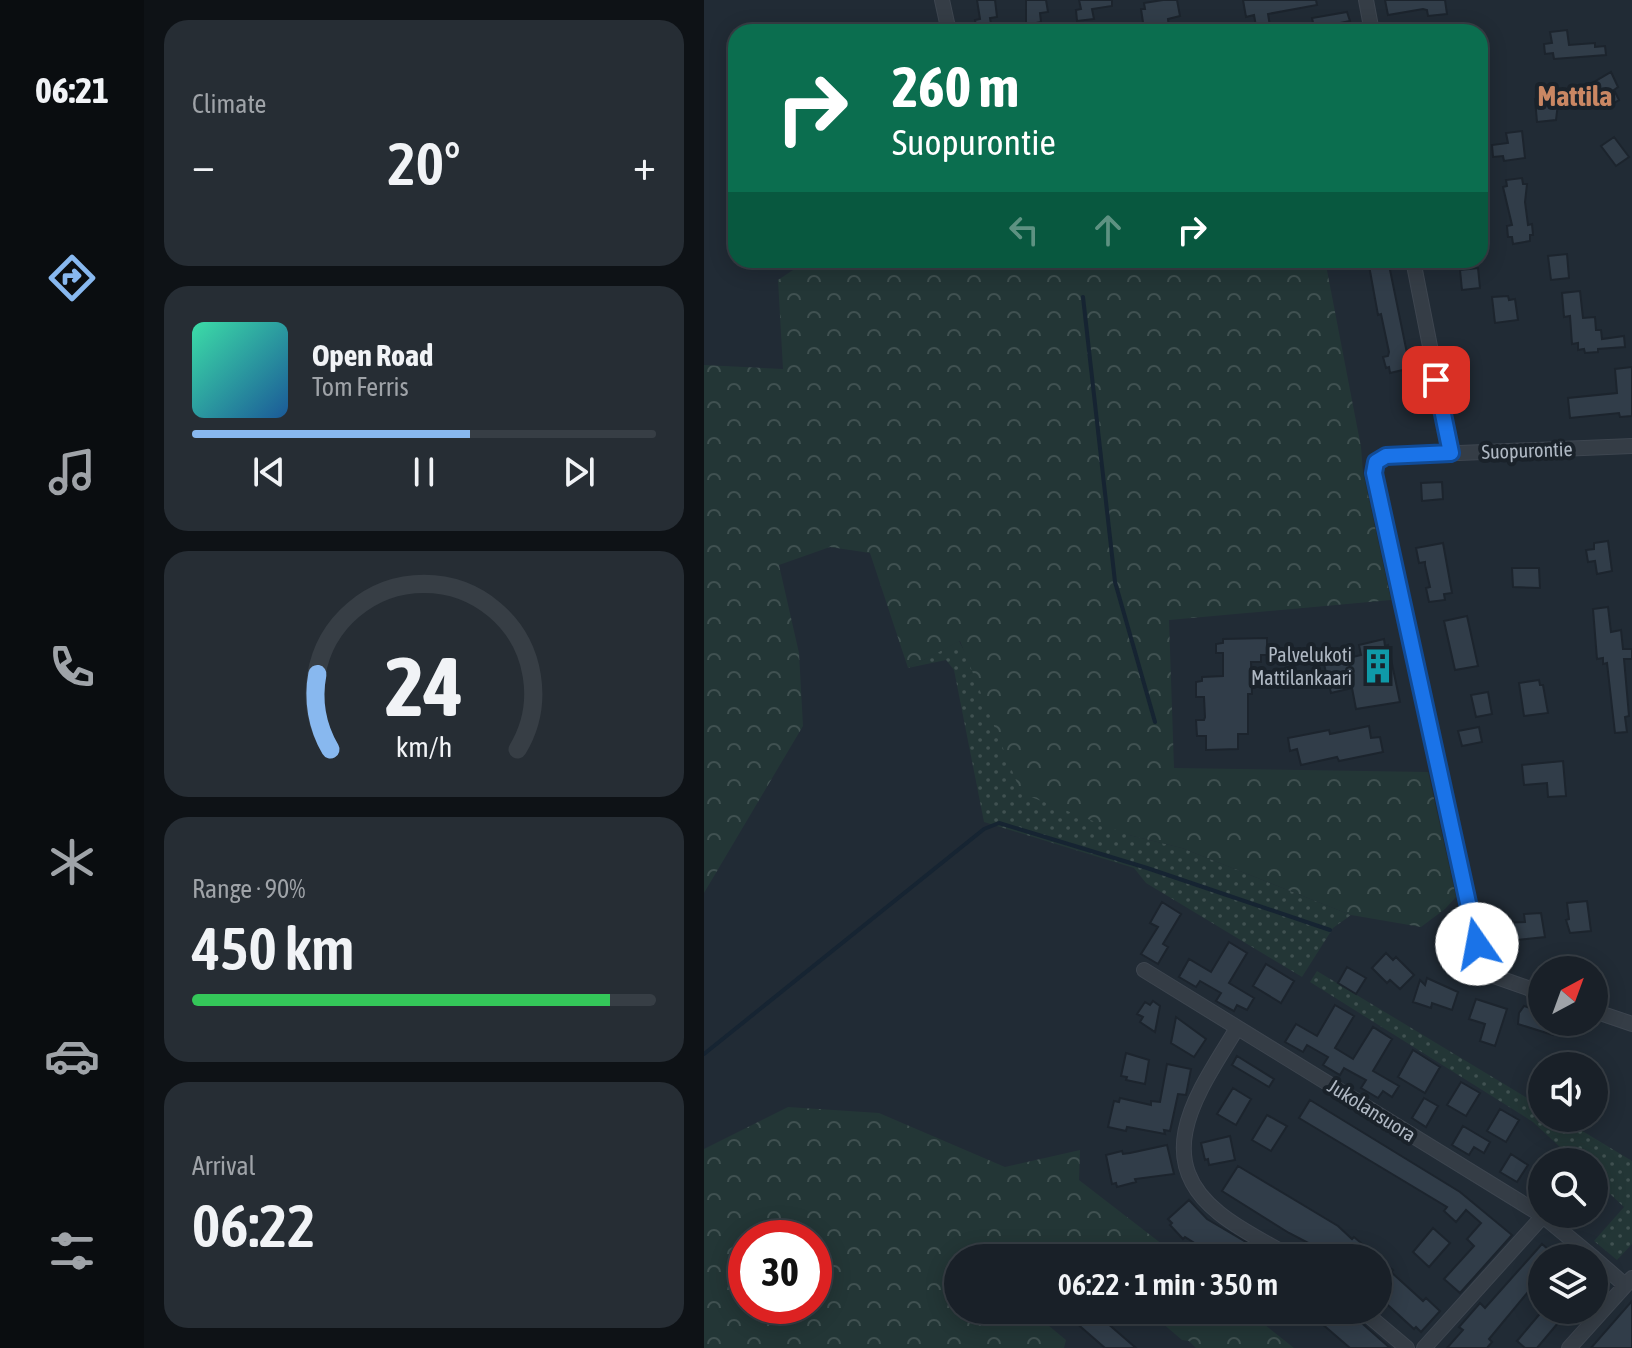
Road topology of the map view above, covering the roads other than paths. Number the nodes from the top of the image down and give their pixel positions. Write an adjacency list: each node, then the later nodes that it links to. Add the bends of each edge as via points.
1 (942, 0): 3 (street)
2 (1366, 0): 4 (street)
3 (947, 24)
4 (1370, 24)
5 (1415, 268): 7 (street)
6 (1632, 446): 7 (street, Suopurontie)
7 (1451, 453): 9 (street, Suopurontie, via 1386,456 1376,462 1374,473 1482,965 1488,974)
8 (1144, 970): 12 (street, Jukolansuora)
9 (1528, 988)
10 (1608, 1016): 11 (street)
11 (1632, 1024)
12 (1237, 1028): 13 (street, Jukolansuora); 16 (street, via 1192,1107 1182,1147 1191,1184 1203,1200)
13 (1528, 1207)
14 (1532, 1228): 22 (street)
15 (1558, 1228): 17 (street, Jukolansuora)
16 (1269, 1244)
17 (1577, 1244)
18 (1608, 1268): 19 (street, Jukolansuora)
19 (1629, 1282): 23 (street)
20 (1379, 1324): 21 (street)
21 (1407, 1348)
22 (1424, 1348)
23 (1569, 1348)

